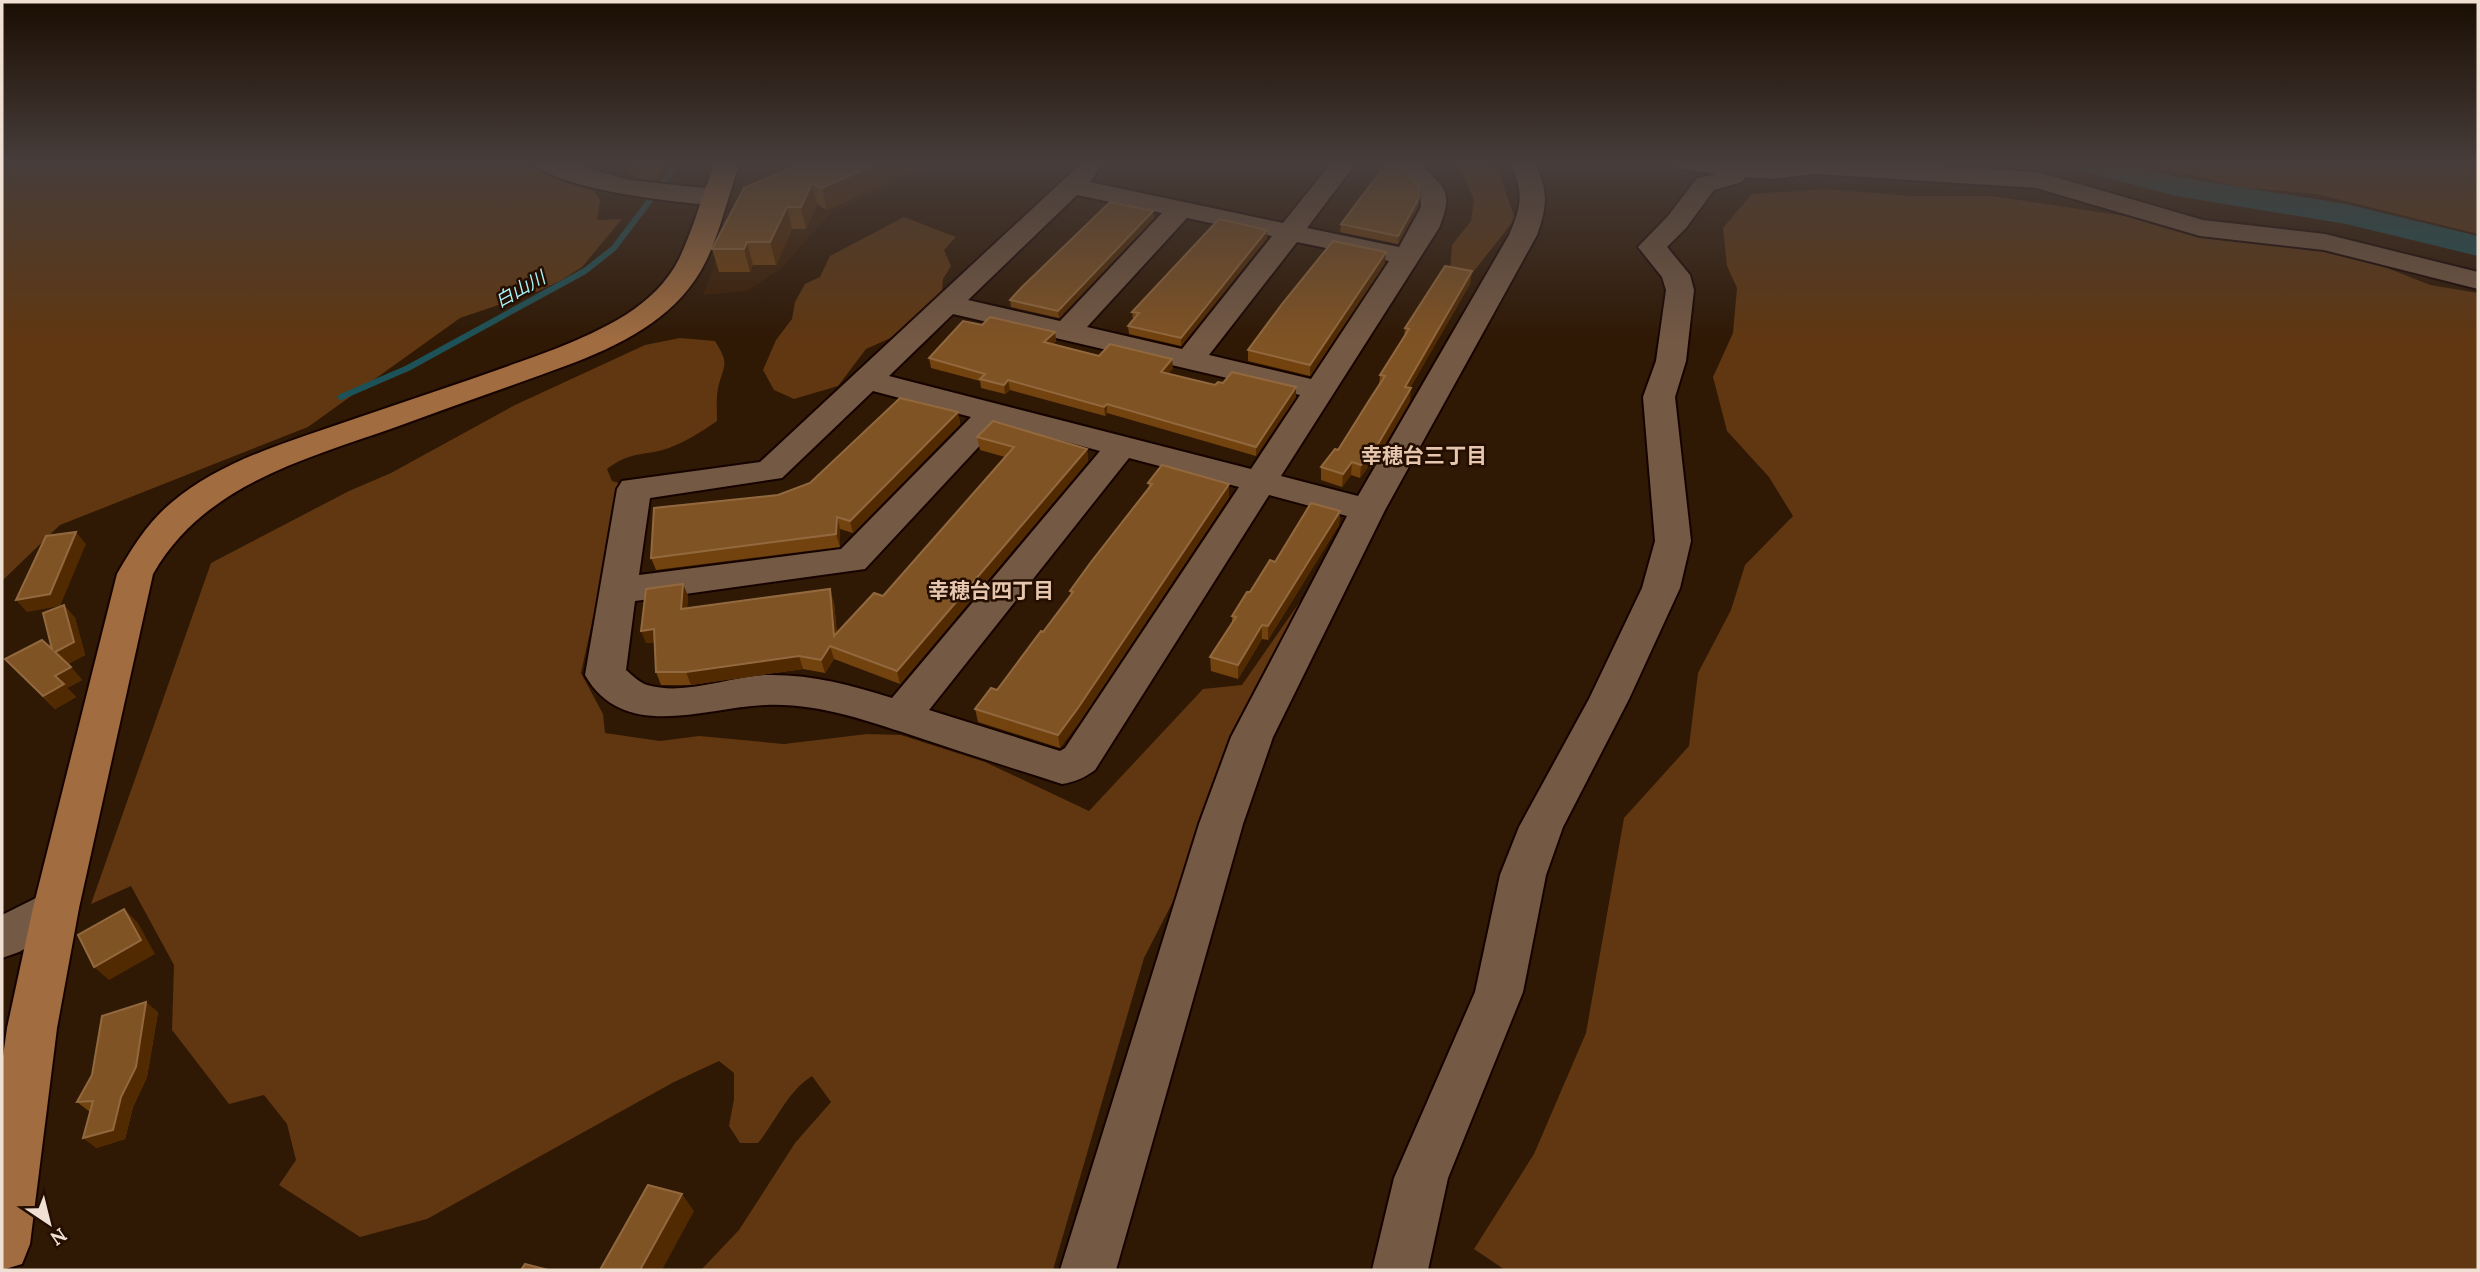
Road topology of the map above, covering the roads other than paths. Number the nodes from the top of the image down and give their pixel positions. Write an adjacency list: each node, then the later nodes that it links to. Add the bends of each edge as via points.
1 (699, 222): 24 (main road, via 699,244 684,276 660,302 616,333 565,357 268,461 191,505 163,532 135,574)
2 (1033, 222): 13 (street)
3 (1168, 222): 14 (street)
4 (1243, 222): 10 (street)
5 (1299, 222): 10 (street)
6 (1427, 222): 11 (street)
7 (1528, 222): 21 (street)
8 (1677, 222): 28 (street, via 1652,247 1676,275 1680,290 1671,361 1660,397 1672,541 1661,588 1541,827 1523,875 1499,992 1422,1178)
9 (2181, 222): 12 (street, via 2245,235 2325,242)
10 (1292, 232): 11 (street); 15 (street)
11 (1408, 257): 17 (street)
12 (2478, 281)
13 (948, 304): 14 (street); 16 (street)
14 (1067, 331): 15 (street)
15 (1189, 360): 17 (street)
16 (868, 380): 18 (street); 22 (street, via 770,471 634,489)
17 (1318, 390): 20 (street)
18 (993, 413): 19 (street); 22 (street, via 852,560)
19 (1121, 447): 20 (street); 23 (street)
20 (1258, 482): 21 (street); 23 (street, via 1072,765 1062,768)
21 (1368, 510): 27 (street, via 1252,737 1221,824)
22 (619, 590): 23 (street, via 605,675 635,699 679,702 766,690 834,695)
23 (902, 715)
24 (56, 908): 25 (street); 26 (main road, via 22,1083)
25 (2, 938)
26 (2, 1244)
27 (1088, 1270)
28 (1400, 1270)

